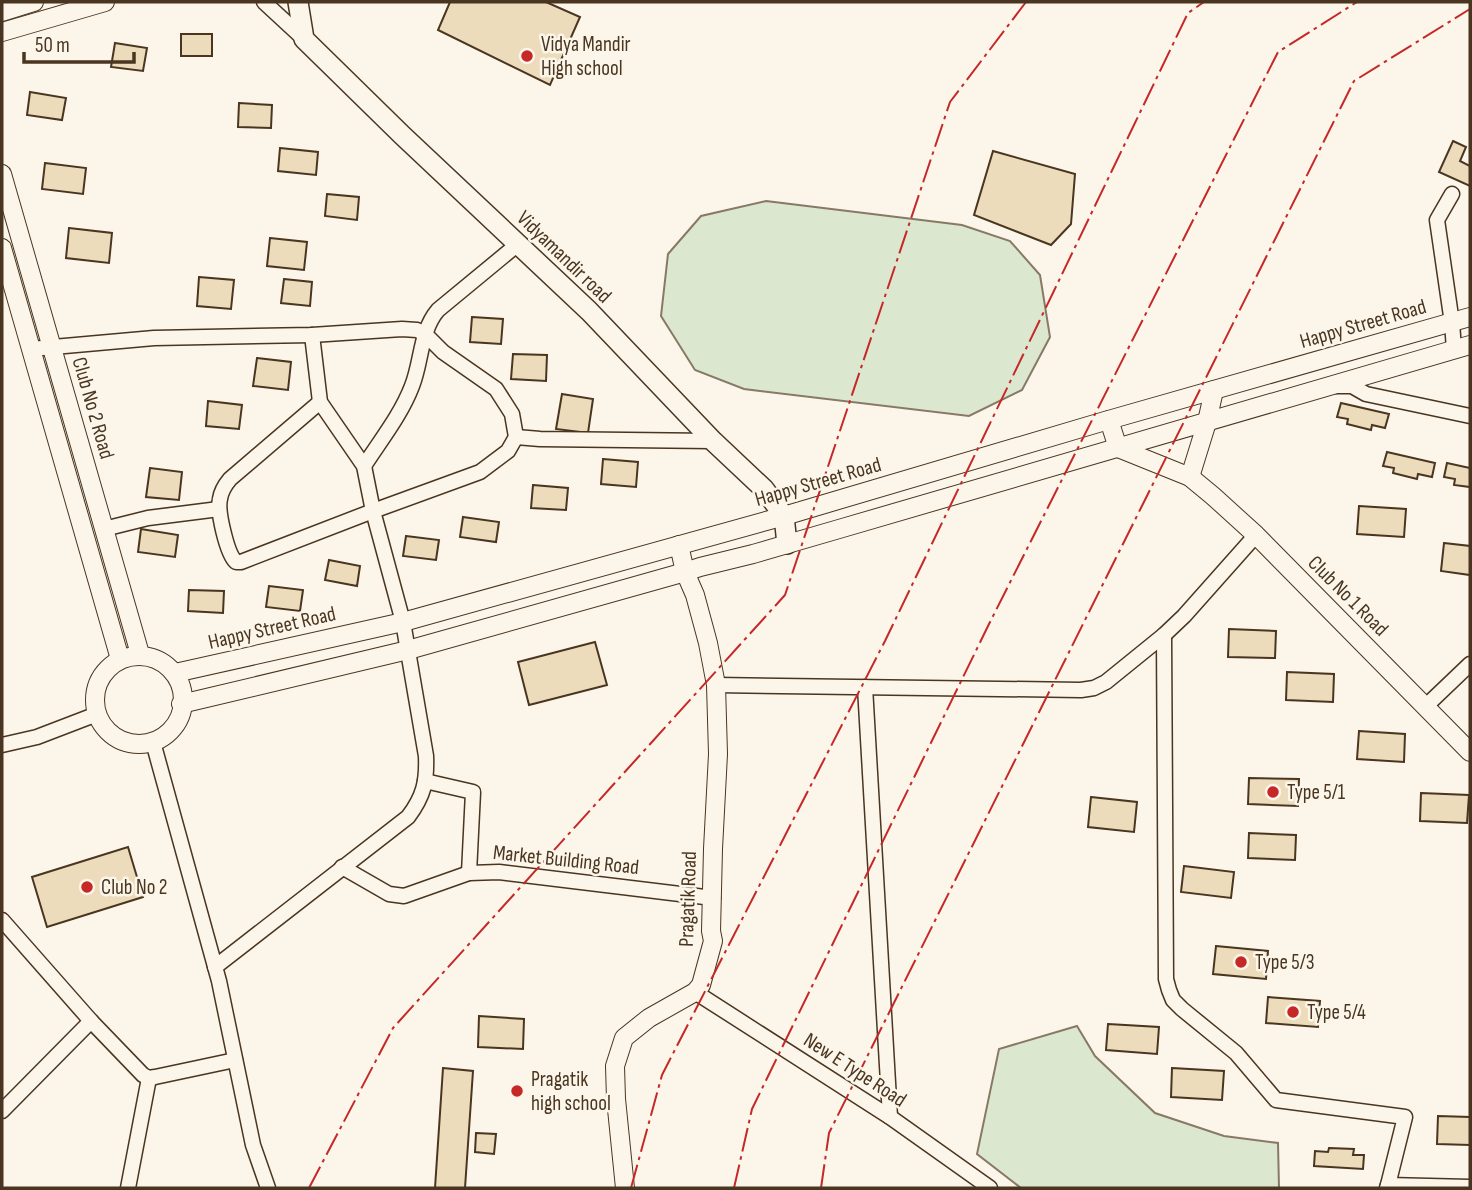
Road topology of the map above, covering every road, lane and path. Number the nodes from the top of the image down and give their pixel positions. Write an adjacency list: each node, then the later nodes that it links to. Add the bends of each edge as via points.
1 (105, 2): 4 (street)
2 (264, 2): 5 (street)
3 (298, 2): 5 (main road)
4 (2, 32)
5 (304, 39): 8 (main road, Vidyamandir road)
6 (2, 174): 15 (street, Club No 2 Road)
7 (1452, 194): 12 (street, via 1437,220)
8 (518, 244): 13 (street, via 438,310); 25 (main road, Vidyamandir road, via 589,311)
9 (2, 248): 10 (street, Club No 2 Road)
10 (9, 301): 17 (street, Club No 2 Road)
11 (1470, 317): 12 (street, Happy Street Road)
12 (1452, 323): 16 (street); 19 (street, Happy Street Road)
13 (425, 334): 14 (street, via 402,329); 24 (street, via 496,389 512,414); 27 (street, via 406,400)
14 (312, 335): 15 (street, via 154,338); 20 (street)
15 (52, 347): 17 (street); 34 (street, Club No 2 Road)
16 (1462, 347): 18 (street)
17 (31, 349): 45 (street, Club No 2 Road)
18 (1329, 386): 21 (street, via 1352,386 1366,394); 23 (street)
19 (1214, 390): 22 (street, Happy Street Road); 23 (street)
20 (320, 402): 27 (street); 30 (street, via 230,479 219,498)
21 (1470, 416)
22 (1109, 419): 26 (street); 29 (street, Happy Street Road)
23 (1207, 422): 26 (street); 28 (street)
24 (516, 437): 25 (street); 31 (street, via 508,451 480,472)
25 (713, 442): 32 (main road, Vidyamandir road, via 764,489)
26 (1118, 448): 28 (street, Club No 1 Road); 35 (street)
27 (364, 466): 31 (street)
28 (1190, 477): 36 (street, Club No 1 Road)
29 (821, 505): 32 (street, Happy Street Road); 35 (street)
30 (219, 509): 31 (street, via 230,555 236,562); 34 (street, via 148,517)
31 (373, 511): 41 (street)
32 (784, 516): 33 (street, Happy Street Road); 37 (main road)
33 (750, 525): 38 (street, Happy Street Road); 39 (street)
34 (104, 529): 44 (street, Club No 2 Road)
35 (823, 534): 37 (street)
36 (1256, 536): 42 (street); 51 (street, Club No 1 Road)
37 (787, 544): 39 (street)
38 (679, 545): 40 (street, Pragatik Road); 41 (street, Happy Street Road)
39 (753, 554): 40 (street)
40 (685, 572): 43 (street); 48 (street, Pragatik Road, via 695,595)
41 (403, 622): 43 (street); 47 (street, Happy Street Road)
42 (1164, 635): 49 (street, via 1094,688); 68 (street, via 1168,990 1182,1009 1236,1053 1276,1100 1405,1117)
43 (408, 650): 50 (street); 56 (street, via 426,756)
44 (140, 654): 45 (street); 47 (street, via 164,663)
45 (120, 659): 52 (street, via 100,679 95,692)
46 (1470, 664): 51 (street)
47 (175, 673): 50 (street, via 182,687)
48 (716, 685): 49 (street); 59 (street, Pragatik Road)
49 (864, 687): 67 (street)
50 (181, 704): 53 (street, via 172,730)
51 (1426, 706): 55 (street, Club No 1 Road)
52 (97, 714): 53 (street, via 118,739 131,744); 54 (street)
53 (153, 742): 61 (street)
54 (2, 745)
55 (1470, 752)
56 (425, 781): 57 (street, via 408,817); 58 (street, via 473,792)
57 (342, 867): 58 (street, Market Building Road, via 397,896); 61 (street)
58 (469, 873): 59 (street, Market Building Road, via 499,872)
59 (712, 898): 62 (street, Pragatik Road, via 713,941)
60 (2, 920): 63 (street)
61 (215, 967): 64 (street)
62 (695, 992): 67 (street, New E Type Road); 72 (street, via 624,1038 615,1066 615,1099)
63 (91, 1021): 65 (street); 66 (street)
64 (235, 1060): 65 (street); 71 (street, via 253,1145)
65 (149, 1078): 70 (street)
66 (2, 1111)
67 (890, 1117): 73 (street, New E Type Road)
68 (1387, 1187): 69 (street)
69 (1470, 1187)
70 (128, 1188)
71 (268, 1188)
72 (625, 1188)
73 (990, 1188)

